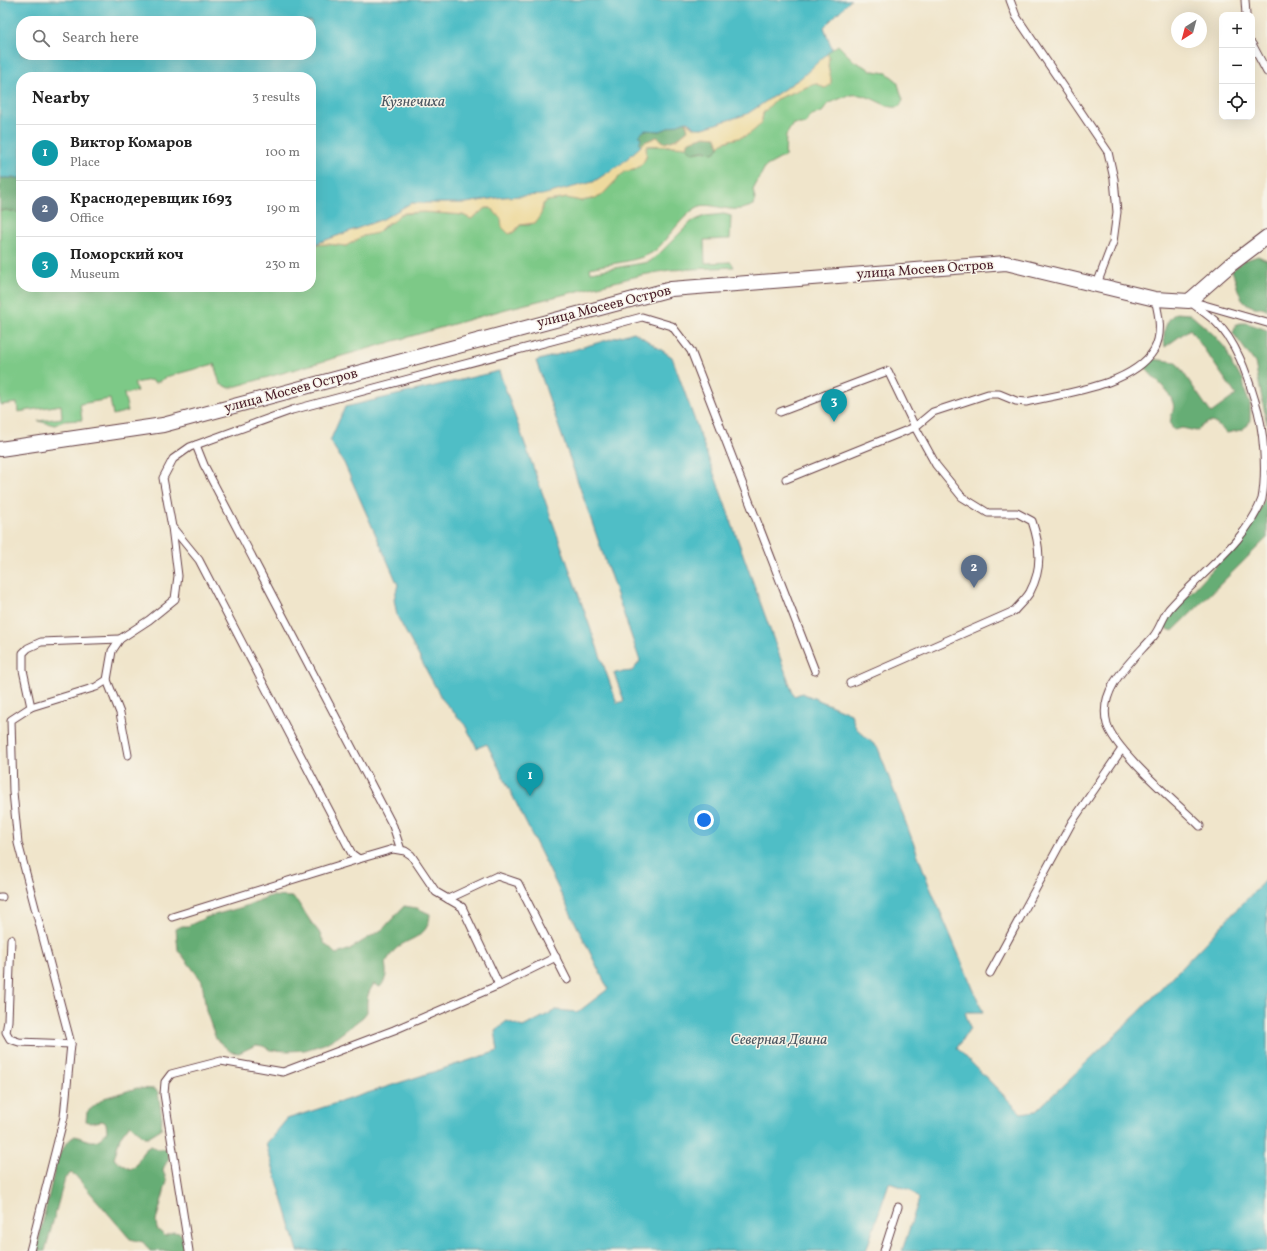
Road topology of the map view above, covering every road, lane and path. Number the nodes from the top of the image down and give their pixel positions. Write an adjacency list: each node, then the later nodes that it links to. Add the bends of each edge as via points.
1 (1010, 0): 7 (lane, via 1016,16 1108,152 1114,179 1116,212 1113,242)
2 (1245, 0): 3 (lane)
3 (1246, 12)
4 (1254, 48): 5 (lane)
5 (1267, 72)
6 (1267, 237): 9 (street, via 1230,265)
7 (1097, 284): 8 (street, улица Мосеев Остров); 14 (street, улица Мосеев Остров, via 1006,263 671,289 163,425)
8 (1155, 299): 9 (street, улица Мосеев Остров); 12 (lane, via 1159,337 1144,362 1127,374 1100,384 1026,402 1016,402 999,394 988,394 934,412)
9 (1190, 301): 10 (lane); 22 (lane, via 1216,322 1240,356 1263,425 1266,467 1262,498 1250,525 1168,610 1154,635 1110,689 1106,701 1107,724)
10 (1267, 323)
11 (780, 412): 12 (lane, via 888,371)
12 (914, 427): 15 (lane); 20 (lane, via 936,465 962,497 988,513 1017,513 1032,521 1039,543 1040,564 1030,592 1014,611)
13 (196, 445): 16 (lane, via 173,459 163,478); 18 (lane, via 292,410 642,317 672,326 691,351); 25 (lane, via 204,465 393,826)
14 (0, 449)
15 (786, 479)
16 (172, 527): 17 (lane, via 178,576 175,599); 26 (lane, via 199,560 352,854)
17 (120, 639): 19 (lane, via 112,651); 21 (lane, via 41,642 28,648 23,653 23,670)
18 (815, 671)
19 (107, 680): 21 (lane, via 96,687); 23 (lane, via 120,713)
20 (850, 683)
21 (31, 707): 36 (lane, via 11,720 13,792 18,843)
22 (1122, 749): 24 (lane); 31 (lane, via 1072,822)
23 (128, 755)
24 (1200, 826)
25 (401, 850): 26 (lane, via 393,849); 27 (lane, via 411,855 436,892)
26 (359, 859): 28 (lane)
27 (448, 899): 30 (lane, via 497,876 518,883); 33 (lane, via 462,907)
28 (172, 917)
29 (11, 939): 35 (lane)
30 (556, 957): 32 (lane); 33 (lane)
31 (990, 973)
32 (567, 980)
33 (499, 986): 39 (lane, via 394,1030 283,1072 221,1061 171,1074 165,1082 164,1094)
34 (0, 1021): 35 (lane)
35 (8, 1021): 36 (lane, via 6,1032 10,1039 20,1042)
36 (71, 1044): 38 (lane, via 64,1117)
37 (898, 1207): 40 (lane)
38 (30, 1251)
39 (189, 1251)
40 (884, 1251)

